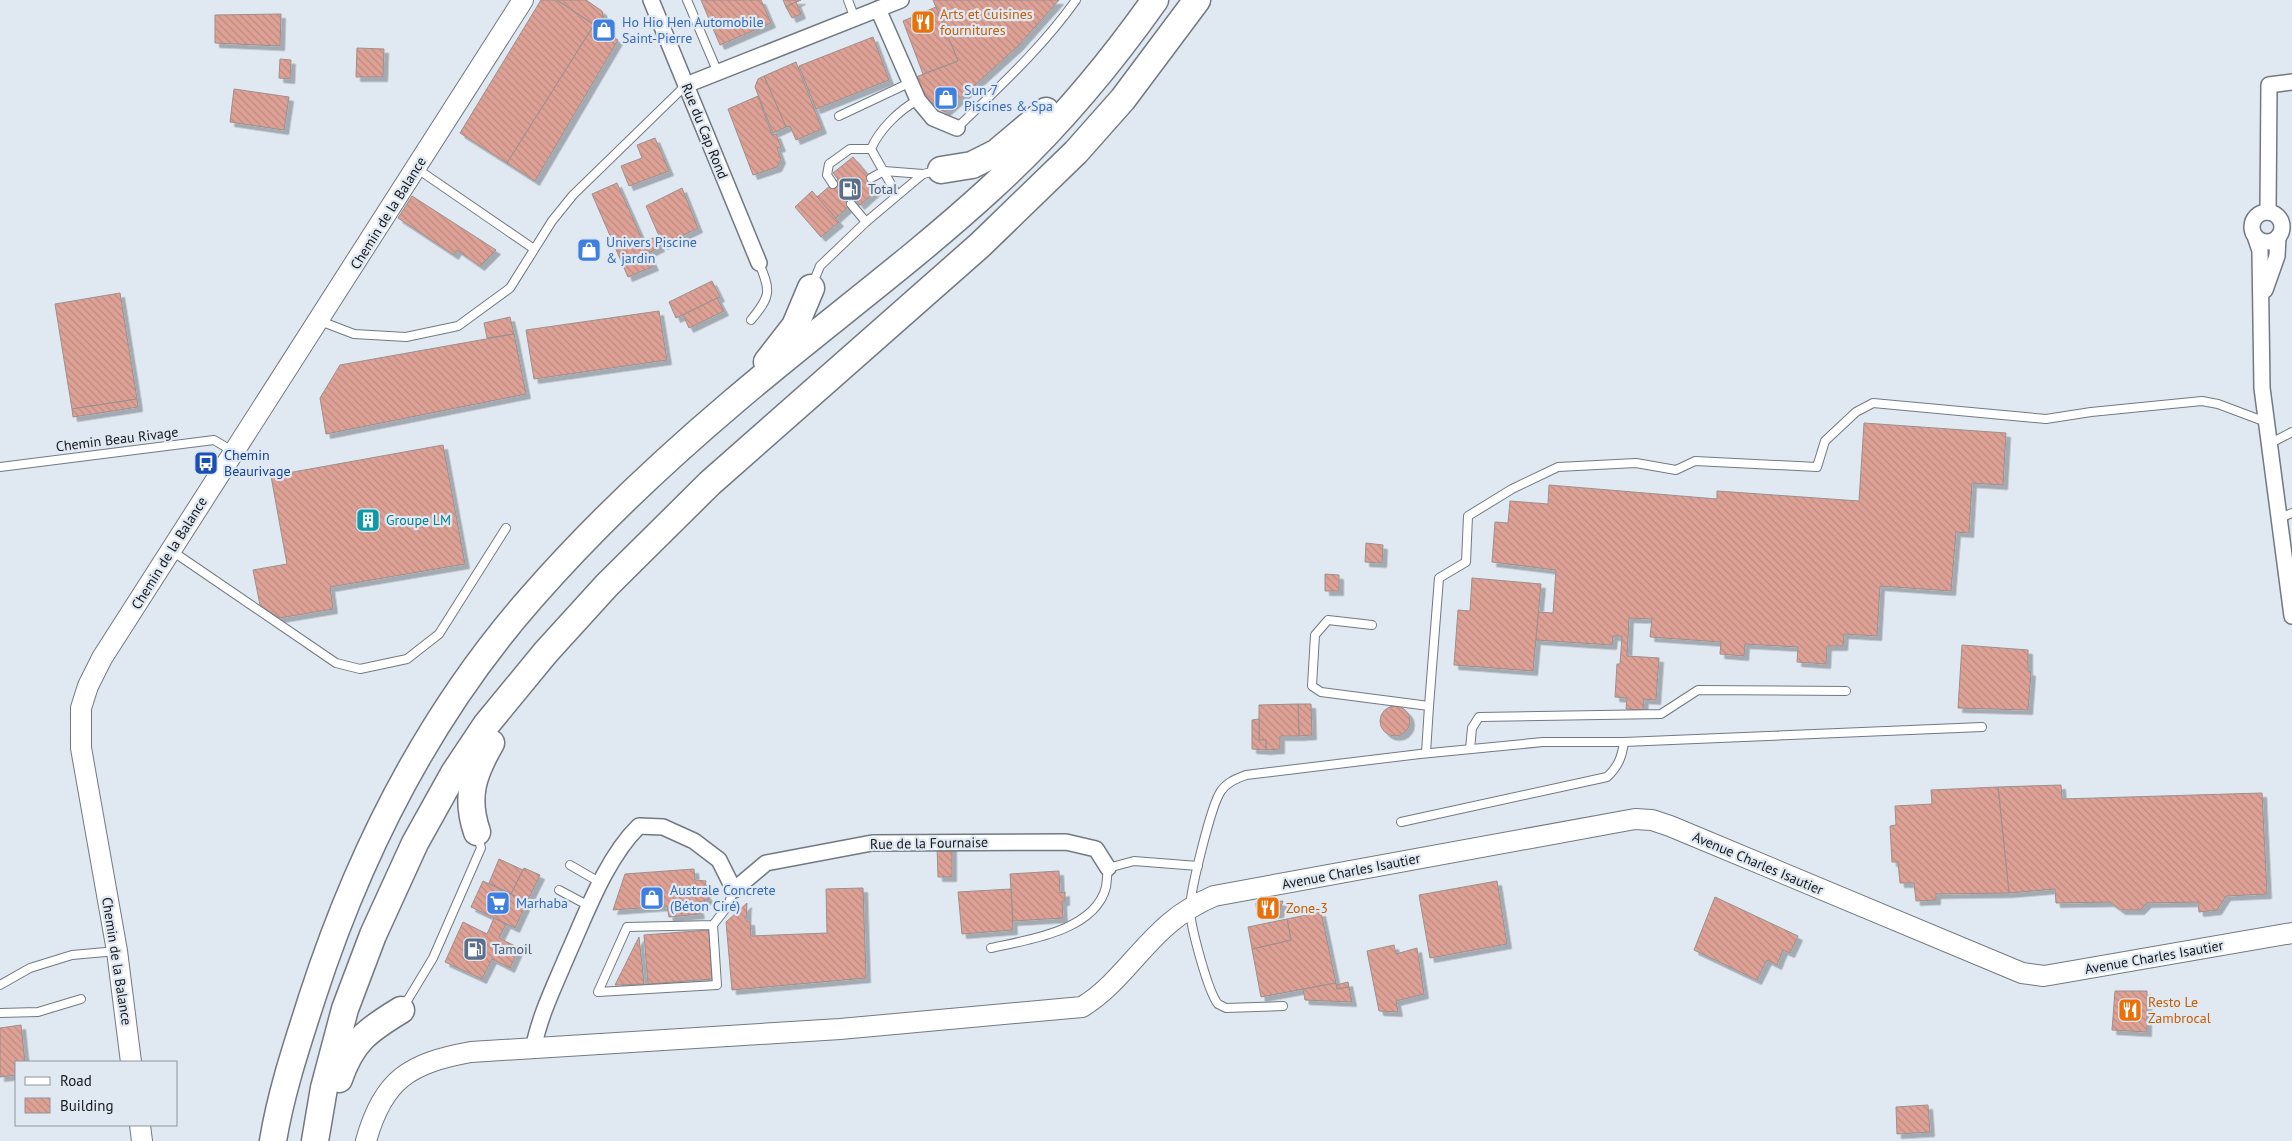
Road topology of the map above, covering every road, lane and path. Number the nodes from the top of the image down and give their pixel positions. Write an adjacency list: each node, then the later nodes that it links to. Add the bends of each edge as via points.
1 (523, 0): 20 (street, Chemin de la Balance)
2 (651, 0): 15 (street, Rue du Cap Rond)
3 (687, 0): 12 (lane)
4 (848, 0): 11 (lane)
5 (901, 0): 10 (street)
6 (1076, 0): 18 (lane, via 1019,68)
7 (1136, 0): 22 (highway, via 1078,76 1038,119 996,153 972,165)
8 (1154, 0): 37 (highway, via 1078,98 991,188)
9 (1197, 0): 48 (highway, via 1123,99 1076,152 980,245 710,483 607,585)
10 (878, 9): 11 (street); 14 (street)
11 (855, 18): 12 (street)
12 (718, 73): 15 (street)
13 (2292, 82): 27 (street, via 2269,85)
14 (909, 83): 16 (street); 17 (lane)
15 (686, 86): 31 (lane, via 573,195); 32 (street, Rue du Cap Rond)
16 (918, 100): 18 (street, via 933,118); 19 (lane, via 887,125)
17 (839, 116)
18 (957, 128)
19 (871, 149): 21 (lane); 24 (lane, via 850,149 830,164 827,176)
20 (416, 168): 31 (lane); 36 (street, Chemin de la Balance)
21 (884, 171): 22 (lane); 23 (lane); 25 (lane)
22 (932, 172): 25 (lane)
23 (871, 178)
24 (833, 184)
25 (897, 195): 28 (lane)
26 (851, 204): 28 (lane)
27 (2268, 212): 29 (street, via 2280,219); 30 (street, via 2259,214 2252,222)
28 (866, 222): 33 (lane, via 820,266)
29 (2284, 235): 30 (street, via 2270,242); 34 (street)
30 (2256, 239): 34 (street, via 2260,251)
31 (534, 250): 36 (lane, via 510,288 458,326 406,337 354,334)
32 (759, 263): 35 (lane, via 769,288 765,302)
33 (811, 288): 37 (highway, via 795,326)
34 (2260, 306): 38 (street)
35 (751, 320)
36 (320, 321): 41 (street, Chemin de la Balance)
37 (734, 402): 78 (highway, via 586,537 528,601 424,745 360,868 323,964 294,1056)
38 (2266, 422): 40 (street); 50 (lane, via 2202,401 2046,419 1873,403 1856,412 1825,441 1817,467 1695,461 1676,470 1636,463 1558,467 1512,488 1468,516 1466,562 1439,578)
39 (2292, 432): 40 (lane)
40 (2269, 444): 43 (street)
41 (234, 452): 42 (lane, Chemin Beau Rivage, via 214,440); 45 (street, Chemin de la Balance)
42 (0, 467)
43 (2286, 515): 46 (street)
44 (506, 528): 45 (lane, via 439,634 407,659 360,668 336,663)
45 (170, 550): 68 (street, Chemin de la Balance, via 102,658 88,686 82,708 81,748)
46 (2292, 616)
47 (1372, 624): 50 (lane, via 1328,620 1315,635 1312,686 1321,692)
48 (546, 652): 56 (highway, via 486,752 472,782 471,814); 79 (highway, via 486,726 454,773 414,843 373,935 345,1009 324,1088)
49 (1846, 691): 53 (lane, via 1698,690 1661,714 1479,717 1472,728)
50 (1429, 706): 54 (lane)
51 (1982, 727): 52 (lane)
52 (1624, 742): 53 (lane, via 1543,742); 55 (lane, via 1622,757 1607,778)
53 (1470, 749): 54 (lane)
54 (1426, 753): 58 (lane, via 1246,775 1231,780 1217,798)
55 (1401, 822)
56 (477, 832): 72 (lane, via 480,848 433,958)
57 (570, 865): 60 (lane)
58 (1198, 866): 59 (lane, via 1134,861); 64 (lane)
59 (1108, 868): 62 (street, Rue de la Fournaise, via 1096,848 1066,842 872,843 766,863); 67 (lane, via 1106,888 1096,906 1075,922 1051,934)
60 (601, 883): 62 (street, via 627,837 640,826 663,827 694,841 719,860); 63 (street)
61 (559, 890): 63 (lane)
62 (734, 890): 65 (lane, via 727,907)
63 (589, 906): 74 (street, via 537,1026)
64 (1190, 909): 66 (street, Avenue Charles Isautier, via 1214,896 1635,819 1670,826 2022,973 2044,976); 71 (lane, via 1194,934 1218,1004 1226,1008); 74 (street, via 1169,923 1100,996 1082,1007 840,1029)
65 (713, 925): 65 (lane, via 627,927 598,992 717,985)
66 (2292, 933)
67 (991, 948)
68 (117, 951): 69 (lane, via 72,955 30,968); 75 (street, Chemin de la Balance)
69 (0, 985)
70 (81, 999): 73 (lane, via 38,1012)
71 (1283, 1006)
72 (401, 1010): 79 (highway, via 374,1026 356,1043)
73 (0, 1013)
74 (533, 1050): 80 (street, via 471,1052 437,1058 414,1068 398,1079 386,1094 372,1118)
75 (131, 1061)
76 (140, 1126): 77 (street)
77 (142, 1141)
78 (274, 1141)
79 (316, 1141)
80 (366, 1141)

